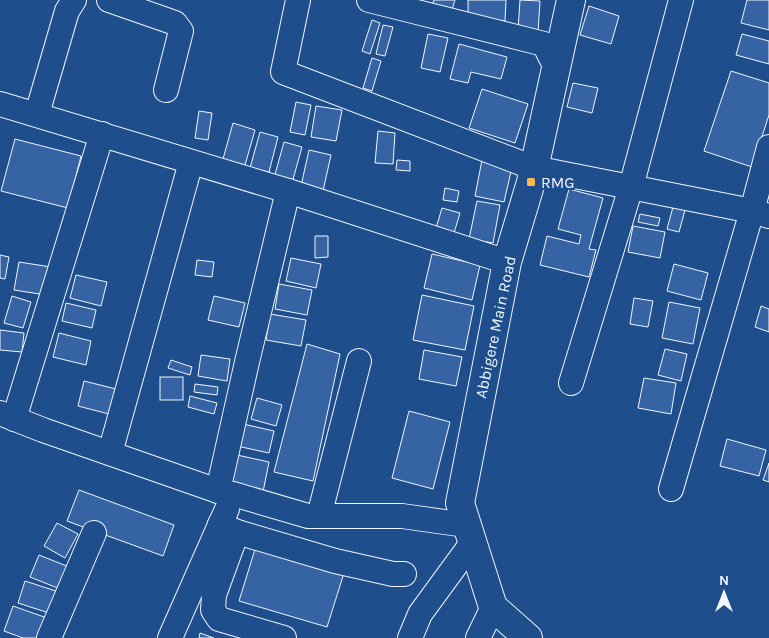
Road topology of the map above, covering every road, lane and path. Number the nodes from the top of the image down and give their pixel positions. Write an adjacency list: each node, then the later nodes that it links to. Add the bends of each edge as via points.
1 (74, 0): 10 (street, via 67,11)
2 (110, 0): 8 (street, via 175,23 181,31)
3 (298, 0): 14 (street, via 283,72)
4 (369, 0): 7 (street, via 544,44)
5 (571, 0): 7 (main road, Abbigere Main Road)
6 (680, 0): 15 (street)
7 (556, 68): 14 (main road, Abbigere Main Road)
8 (166, 90)
9 (0, 106): 10 (street)
10 (37, 114): 11 (street)
11 (102, 134): 13 (street); 21 (street)
12 (769, 147): 17 (street)
13 (191, 162): 16 (street); 22 (street)
14 (534, 168): 15 (street); 18 (main road, Abbigere Main Road)
15 (632, 187): 17 (street); 20 (street)
16 (288, 191): 18 (street); 24 (street, via 247,362)
17 (760, 213): 23 (street)
18 (507, 262): 28 (main road, Abbigere Main Road, via 460,504)
19 (359, 360): 25 (street)
20 (571, 383)
21 (7, 416): 22 (street)
22 (110, 453): 24 (street)
23 (671, 489)
24 (226, 492): 25 (street, via 308,516); 26 (street)
25 (319, 516): 28 (street, via 402,516)
26 (229, 528): 29 (street, via 335,561); 32 (street); 33 (street, via 213,610 219,619)
27 (94, 533): 31 (street)
28 (469, 534): 30 (main road, Abbigere Main Road); 34 (street, via 420,614)
29 (404, 574)
30 (493, 607): 35 (street); 36 (main road)
31 (49, 638)
32 (170, 638)
33 (284, 638)
34 (410, 638)
35 (478, 638)
36 (528, 638)

